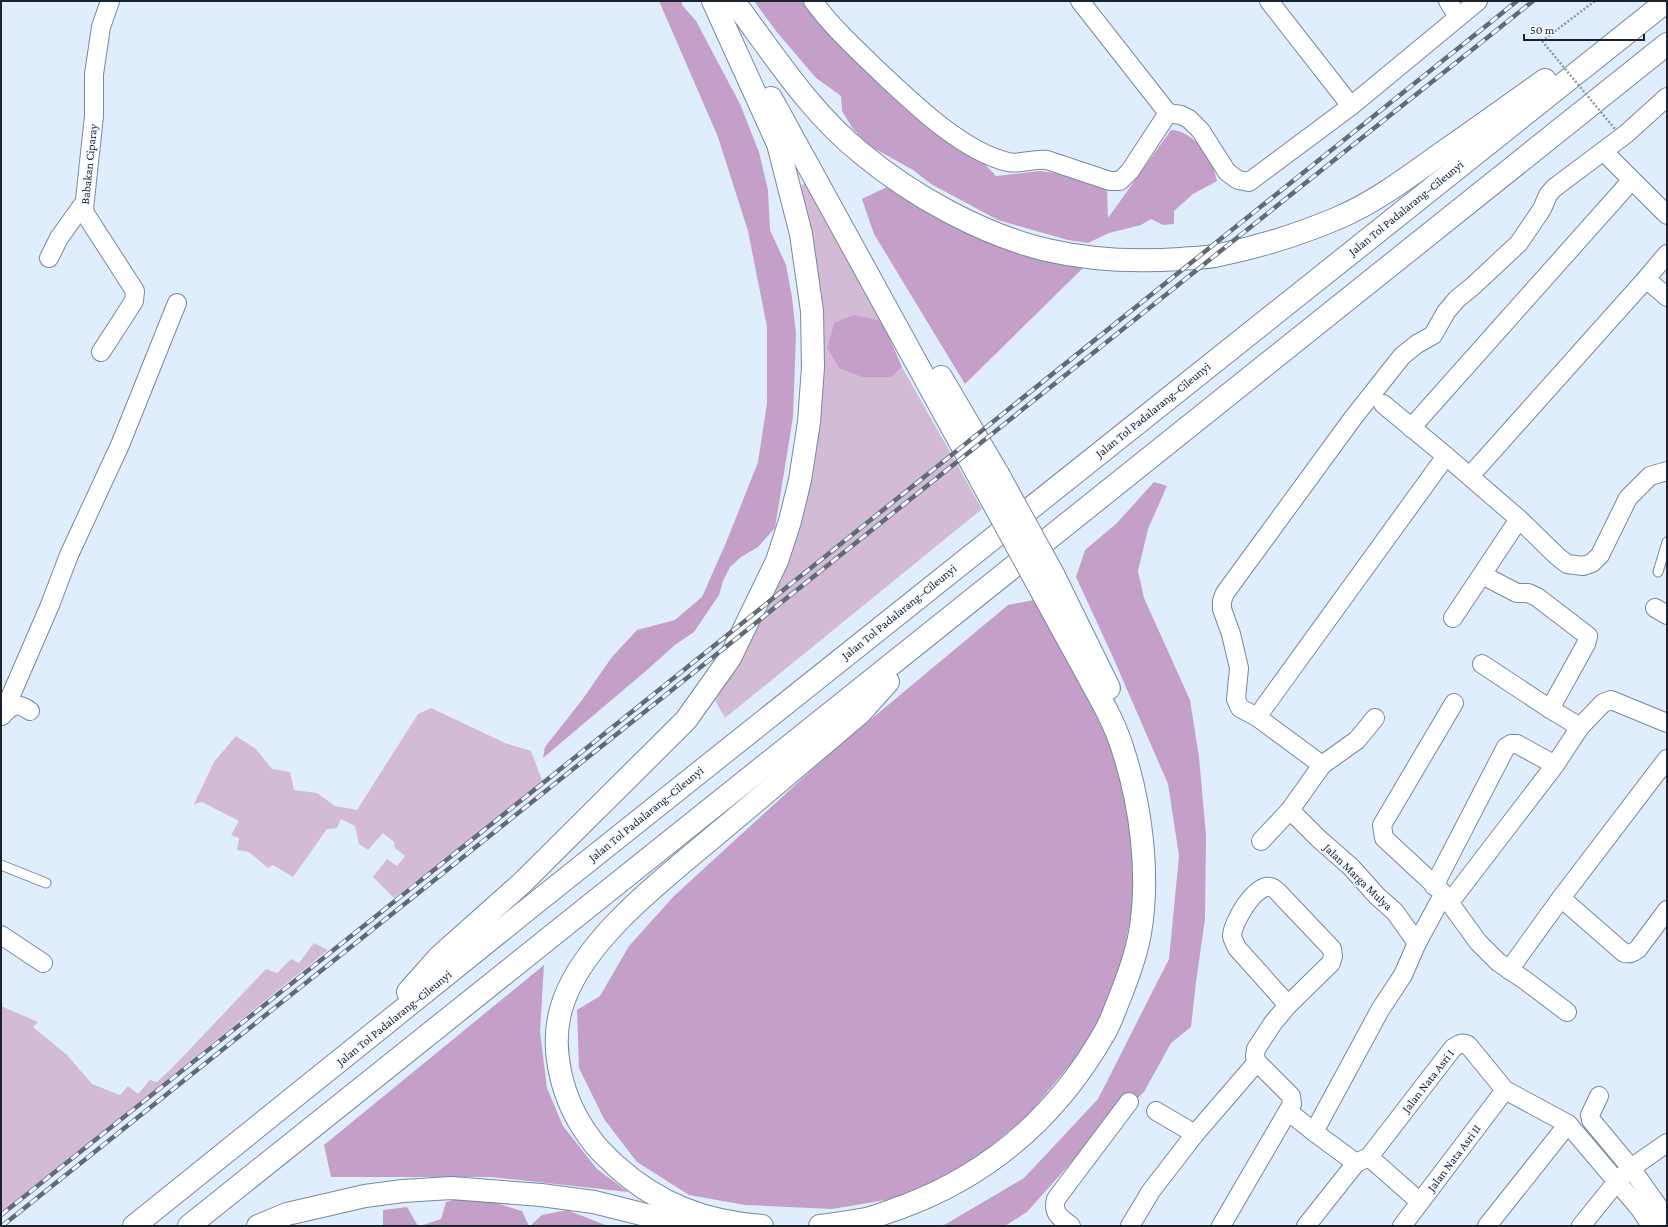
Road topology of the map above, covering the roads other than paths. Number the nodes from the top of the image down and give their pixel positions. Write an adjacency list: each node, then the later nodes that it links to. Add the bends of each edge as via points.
1 (110, 1): 17 (street, Babakan Ciparay, via 100,26 94,74 94,116)
2 (813, 1): 14 (street, via 852,46 930,117 973,147 1010,163 1047,160 1110,181 1120,181 1130,171)
3 (1080, 1): 14 (street)
4 (1269, 1): 13 (street)
5 (1448, 1): 10 (street)
6 (1478, 1): 10 (street)
7 (1656, 1): 9 (highway, via 1385,194 1359,208 1339,218 1267,244 1217,256 1157,261 1084,256 1047,250 1008,237 927,200 860,153 831,125)
8 (1666, 1): 62 (highway, Jalan Tol Padalarang–Cileunyi)
9 (724, 2): 33 (highway, bridge, via 859,238); 62 (highway, via 778,144 801,234 812,311 813,367 809,422 800,480 777,560 730,658 686,720 522,883 439,957)
10 (1458, 17): 13 (street)
11 (1667, 44): 36 (highway)
12 (1667, 96): 42 (street, via 1626,134 1554,188 1519,243 1457,299 1433,335 1402,356 1353,418 1225,593 1222,609 1239,668 1236,699 1240,708)
13 (1351, 106): 14 (street, via 1250,182 1238,180 1227,172 1201,131 1189,119)
14 (1168, 113)
15 (1610, 158): 16 (street)
16 (1631, 181): 18 (street); 26 (street)
17 (84, 203): 20 (street, via 59,238); 24 (street, Babakan Ciparay, via 86,215 135,291 134,301)
18 (1667, 215)
19 (1667, 254): 21 (street)
20 (49, 258)
21 (1646, 279): 22 (street); 29 (street)
22 (1667, 297)
23 (177, 303): 41 (street, via 120,445 69,555)
24 (101, 352)
25 (1383, 404): 26 (street)
26 (1411, 428): 27 (street)
27 (1446, 456): 29 (street); 42 (street)
28 (1667, 471): 30 (street, via 1650,476 1628,498 1600,554 1592,563 1583,566 1567,564)
29 (1470, 476): 30 (street)
30 (1519, 519): 35 (street)
31 (1667, 542): 32 (lane)
32 (1658, 572)
33 (1044, 578): 82 (highway, via 1123,749 1135,796 1144,861 1144,901 1140,934 1127,979 1106,1031 1077,1076 1042,1118 1013,1145 959,1181 922,1200 866,1219); 83 (highway, via 1096,659 1130,732 1145,788 1153,846 1153,895 1151,929 1143,962 1132,997 1111,1042 1082,1086 1038,1136 1008,1162 945,1200)
34 (1490, 579): 39 (street, via 1517,593 1528,593 1537,597 1588,636)
35 (1453, 618)
36 (935, 631): 78 (highway); 81 (highway, via 861,712 646,895 595,945 564,1000 557,1026 558,1061 564,1087 583,1129 594,1144 623,1172 648,1191 685,1211 730,1222)
37 (1482, 664): 39 (street)
38 (1454, 703): 53 (street, via 1382,825 1384,838 1388,843)
39 (1550, 709): 45 (street)
40 (30, 711): 41 (street, via 22,705 15,705)
41 (1, 716)
42 (1257, 717): 47 (street)
43 (1376, 718): 47 (street, via 1357,740)
44 (1667, 723): 45 (street, via 1611,700 1606,701)
45 (1580, 727): 48 (street)
46 (1667, 759): 54 (street)
47 (1322, 765): 49 (street)
48 (1555, 766): 53 (street); 53 (street, via 1517,744 1506,747)
49 (1290, 810): 50 (street); 57 (street, Jalan Marga Mulya, via 1395,912)
50 (1261, 841)
51 (1, 865): 52 (lane)
52 (46, 883)
53 (1442, 894): 57 (street); 59 (street, via 1478,942)
54 (1561, 898): 55 (street, via 1624,953 1629,954 1638,950); 59 (street)
55 (1667, 910)
56 (1, 935): 58 (street)
57 (1417, 943): 70 (street, via 1403,975 1380,1010)
58 (43, 963)
59 (1509, 970): 61 (street)
60 (1288, 1005): 60 (street, via 1237,948 1232,936 1239,914 1264,887 1271,887 1278,892 1332,949 1331,963); 63 (street, via 1256,1049)
61 (1567, 1012)
62 (367, 1040): 77 (highway, Jalan Tol Padalarang–Cileunyi)
63 (1257, 1062): 68 (street, via 1291,1096 1292,1104); 71 (street)
64 (1505, 1090): 69 (street, Jalan Nata Asri I); 73 (street, Jalan Nata Asri I, via 1468,1045 1458,1044); 75 (street, Jalan Nata Asri II)
65 (1599, 1096): 74 (street, via 1590,1115 1591,1120)
66 (1129, 1102): 84 (street, via 1056,1200 1054,1206 1057,1214)
67 (1156, 1111): 71 (street)
68 (1288, 1112): 70 (street); 86 (street)
69 (1568, 1124): 74 (street, Jalan Nata Asri I); 89 (street)
70 (1314, 1132): 73 (street)
71 (1195, 1134): 85 (street, via 1151,1191)
72 (1667, 1143): 74 (street)
73 (1362, 1160): 75 (street); 87 (street)
74 (1623, 1175): 76 (street); 90 (street); 91 (street)
75 (1420, 1202): 88 (street, Jalan Nata Asri II)
76 (1667, 1219)
77 (134, 1226)
78 (189, 1226)
79 (258, 1226): 80 (highway, via 287,1214 366,1196 451,1188 594,1202)
80 (689, 1226)
81 (762, 1226)
82 (820, 1226)
83 (877, 1226)
84 (1071, 1226)
85 (1130, 1226)
86 (1221, 1226)
87 (1306, 1226)
88 (1402, 1226)
89 (1487, 1226)
90 (1581, 1226)
91 (1651, 1226)

